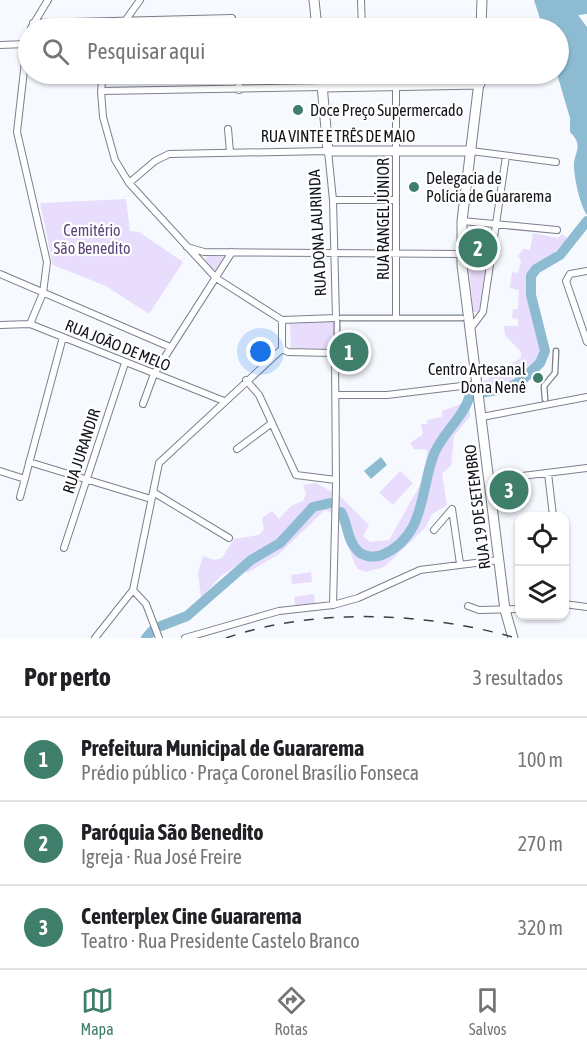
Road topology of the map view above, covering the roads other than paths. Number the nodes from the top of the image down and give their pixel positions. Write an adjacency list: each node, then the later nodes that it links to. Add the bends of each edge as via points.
1 (48, 0): 6 (street)
2 (140, 0): 7 (street)
3 (314, 0): 8 (main road)
4 (361, 0): 9 (street)
5 (482, 0): 10 (main road)
6 (37, 18)
7 (126, 18)
8 (316, 18)
9 (362, 18)
10 (481, 18)
11 (18, 44): 12 (street)
12 (0, 45)
13 (22, 84): 47 (street, via 17,132 45,249 47,274)
14 (102, 84): 23 (street)
15 (239, 84): 22 (street)
16 (322, 84): 20 (main road, RUA DONA LAURINDA)
17 (420, 84): 19 (main road)
18 (479, 84): 27 (main road, RUA 19 DE SETEMBRO)
19 (396, 86): 21 (main road); 25 (street, RUA RANGEL JÚNIOR)
20 (322, 87): 21 (main road); 22 (street); 26 (main road, RUA DONA LAURINDA)
21 (362, 87)
22 (239, 90): 23 (street)
23 (101, 91): 31 (street, via 109,146)
24 (228, 129): 28 (street)
25 (397, 150): 26 (main road, RUA VINTE E TRÊS DE MAIO); 27 (main road, RUA VINTE E TRÊS DE MAIO); 33 (street, RUA RANGEL JÚNIOR)
26 (328, 151): 28 (street, RUA VINTE E TRÊS DE MAIO); 32 (street, RUA DONA LAURINDA)
27 (471, 151): 29 (street, RUA VINTE E TRÊS DE MAIO); 34 (main road, RUA 19 DE SETEMBRO)
28 (230, 152): 31 (street, RUA VINTE E TRÊS DE MAIO, via 169,154 154,161)
29 (506, 156): 30 (street, RUA VINTE E TRÊS DE MAIO); 35 (street)
30 (556, 162)
31 (129, 183): 37 (street)
32 (333, 200): 33 (street); 40 (street, RUA DONA LAURINDA)
33 (396, 200): 41 (street, RUA RANGEL JÚNIOR)
34 (462, 221): 35 (street); 42 (main road, RUA 19 DE SETEMBRO)
35 (497, 225): 36 (street); 54 (street, via 482,317)
36 (557, 230)
37 (186, 247): 38 (street); 43 (street)
38 (204, 252): 39 (street); 43 (street)
39 (232, 252): 40 (street); 46 (street)
40 (335, 253): 41 (street); 50 (street, RUA DONA LAURINDA)
41 (396, 254): 42 (street); 48 (street, RUA RANGEL JÚNIOR)
42 (462, 254): 54 (main road, RUA 19 DE SETEMBRO)
43 (199, 261): 46 (street)
44 (587, 271): 56 (street, via 566,278)
45 (0, 274): 47 (street)
46 (216, 278): 51 (street); 57 (street)
47 (43, 293): 53 (street); 57 (street)
48 (396, 316)
49 (462, 318): 50 (street)
50 (338, 319): 51 (street); 58 (street)
51 (282, 320): 59 (street)
52 (0, 324): 53 (street, RUA JOÃO DE MELO)
53 (30, 324): 55 (street, RUA JOÃO DE MELO)
54 (470, 329): 64 (main road, RUA 19 DE SETEMBRO)
55 (63, 338): 61 (street, RUA JOÃO DE MELO); 73 (street)
56 (587, 342)
57 (170, 347): 62 (street)
58 (337, 350)
59 (285, 351): 63 (street); 65 (street, via 332,353 336,361)
60 (556, 351): 67 (street, via 555,374 544,386)
61 (125, 363): 62 (street, RUA JOÃO DE MELO); 78 (street, RUA JURANDIR)
62 (154, 374): 68 (street, RUA JOÃO DE MELO); 69 (street)
63 (246, 380): 68 (street); 71 (street)
64 (478, 386): 65 (street, via 387,395); 70 (main road, RUA 19 DE SETEMBRO)
65 (336, 395): 79 (street)
66 (587, 397): 70 (street)
67 (545, 399)
68 (224, 401): 81 (street, via 163,458)
69 (143, 404)
70 (482, 417): 80 (main road, RUA 19 DE SETEMBRO)
71 (272, 423): 72 (street); 79 (street, via 296,475)
72 (237, 449)
73 (29, 462): 77 (street); 78 (street)
74 (587, 468): 76 (street)
75 (0, 471): 77 (street)
76 (548, 473): 80 (street); 84 (street)
77 (25, 479): 82 (street)
78 (87, 479): 83 (street); 87 (street, RUA JURANDIR)
79 (336, 480): 91 (street)
80 (489, 480): 88 (main road, RUA 19 DE SETEMBRO)
81 (153, 492): 83 (street); 86 (street)
82 (20, 497)
83 (151, 499): 90 (street)
84 (553, 512)
85 (434, 530): 89 (street, via 452,509)
86 (229, 538)
87 (64, 548)
88 (499, 560): 89 (street); 96 (main road, RUA 19 DE SETEMBRO)
89 (460, 564): 91 (street, via 407,574 370,594)
90 (133, 590): 97 (street); 98 (street, via 146,604)
91 (333, 605): 99 (street, via 279,611)
92 (569, 605): 94 (street)
93 (468, 606): 96 (street)
94 (587, 607)
95 (515, 609): 96 (street)
96 (505, 610): 100 (main road, RUA 19 DE SETEMBRO)
97 (95, 638)
98 (159, 638)
99 (185, 638)
100 (513, 638)

